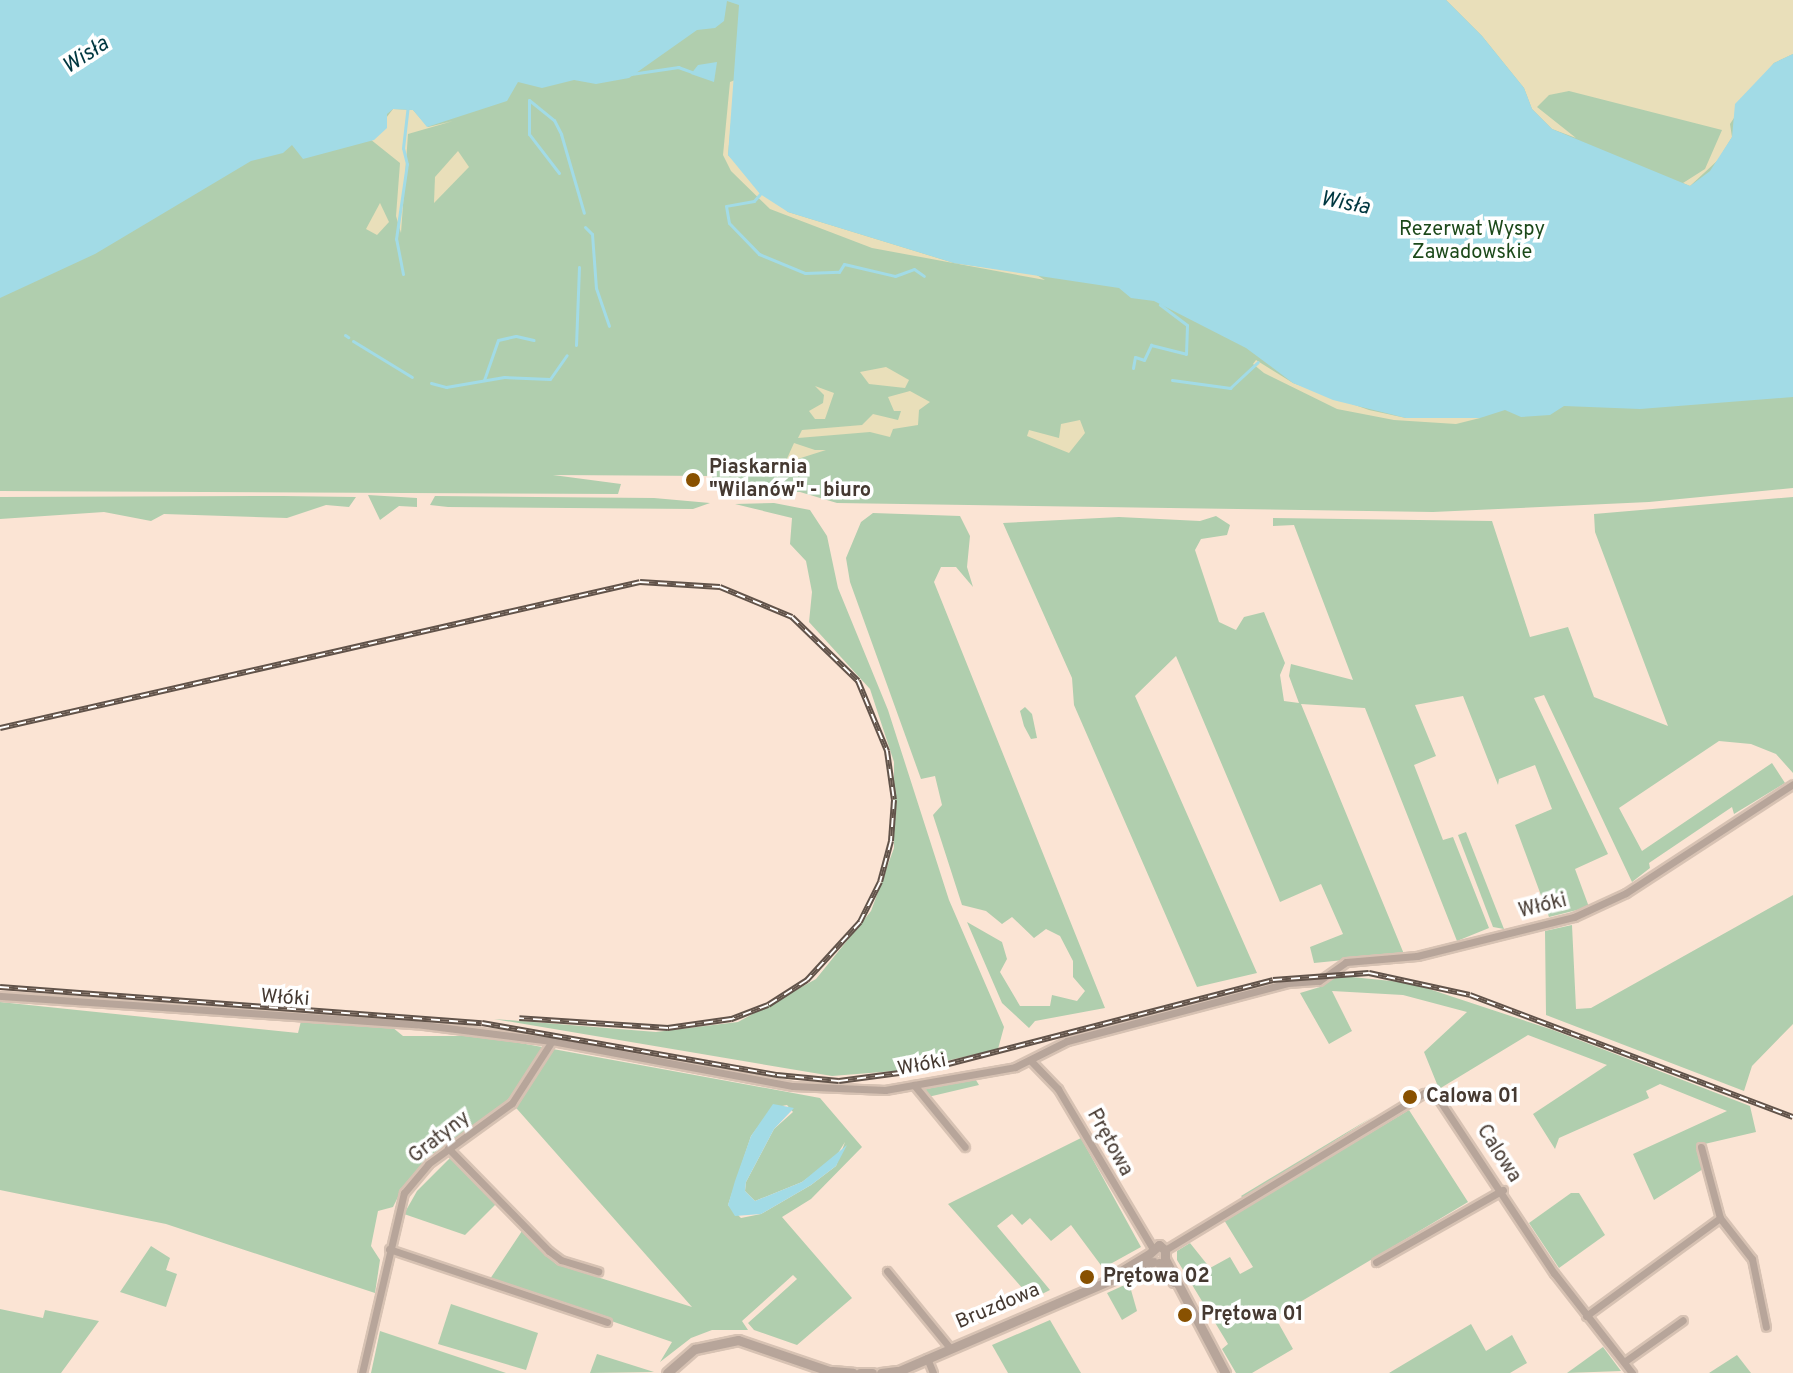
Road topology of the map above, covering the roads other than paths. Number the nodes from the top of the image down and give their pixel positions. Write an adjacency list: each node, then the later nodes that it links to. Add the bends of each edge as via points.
1 (1793, 784): 4 (street, Włóki, via 1586,913 1417,956 1346,962 1319,981 1283,985 1067,1041)
2 (0, 996): 3 (street, Włóki, via 415,1024)
3 (552, 1041): 5 (street, Włóki, via 793,1086 861,1091); 8 (street, Gratyny, via 516,1100)
4 (1031, 1061): 5 (street, Włóki); 12 (street, Prętowa, via 1058,1089)
5 (914, 1085): 6 (street)
6 (965, 1147)
7 (1701, 1147): 10 (street)
8 (448, 1148): 11 (street, Gratyny, via 404,1193); 14 (street, via 549,1251)
9 (1503, 1190): 12 (street, Calowa, via 1445,1101 1426,1092); 13 (street); 16 (street, Calowa)
10 (1720, 1218): 16 (street); 19 (street, via 1752,1259)
11 (389, 1249): 18 (street); 25 (street, Gratyny)
12 (1157, 1256): 20 (street, Bruzdowa); 32 (street, Prętowa)
13 (1376, 1262)
14 (598, 1271)
15 (887, 1271): 20 (street)
16 (1586, 1316): 22 (street, Calowa)
17 (1683, 1320): 22 (street)
18 (607, 1322)
19 (1766, 1327)
20 (950, 1348): 21 (street, Bruzdowa)
21 (927, 1358): 24 (street, Bruzdowa); 31 (street)
22 (1624, 1362): 33 (street, Calowa)
23 (834, 1372): 26 (street, via 738,1340 695,1349); 27 (street)
24 (896, 1372): 30 (street, Bruzdowa)
25 (362, 1373)
26 (667, 1373)
27 (853, 1373)
28 (860, 1373): 29 (street)
29 (872, 1373)
30 (881, 1373)
31 (933, 1373)
32 (1225, 1373)
33 (1632, 1373)

